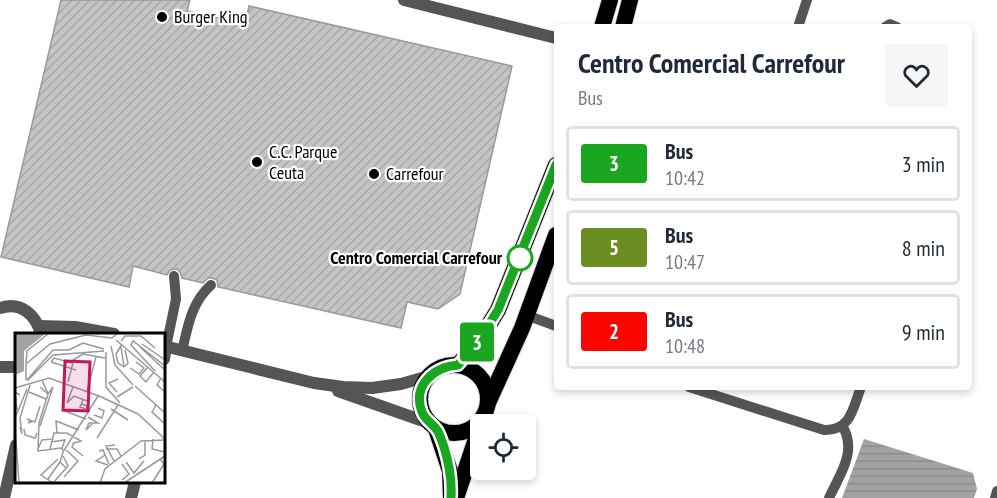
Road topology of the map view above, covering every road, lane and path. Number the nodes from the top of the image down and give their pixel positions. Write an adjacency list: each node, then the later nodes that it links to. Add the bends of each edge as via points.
1 (404, 0): 8 (street)
2 (610, 0): 5 (highway)
3 (630, 0): 6 (highway)
4 (807, 0): 7 (lane)
5 (603, 24)
6 (624, 24)
7 (799, 24)
8 (554, 38)
9 (554, 170): 21 (highway, via 498,310)
10 (554, 240): 14 (highway)
11 (174, 276): 18 (lane, via 176,298)
12 (211, 285): 20 (lane, via 191,312)
13 (2, 306): 16 (street, via 26,310)
14 (526, 315): 15 (lane); 27 (highway)
15 (554, 325)
16 (40, 330): 17 (street, via 75,327)
17 (108, 333)
18 (165, 347)
19 (165, 351): 20 (street)
20 (182, 351): 23 (street)
21 (458, 365): 22 (highway, via 437,369); 26 (highway, via 484,383 487,393)
22 (429, 376): 23 (street, via 372,387); 28 (highway, via 423,384 420,404)
23 (314, 383): 28 (street)
24 (698, 390): 29 (lane, via 824,430)
25 (860, 390): 29 (lane)
26 (484, 414)
27 (485, 414)
28 (433, 426): 30 (highway, via 458,434); 37 (highway, via 445,450)
29 (843, 427): 38 (lane, via 850,447)
30 (470, 429)
31 (15, 449): 35 (street)
32 (470, 454): 37 (highway)
33 (135, 483): 36 (street)
34 (997, 491): 39 (lane)
35 (4, 498)
36 (131, 498)
37 (454, 498)
38 (829, 498)
39 (995, 498)

